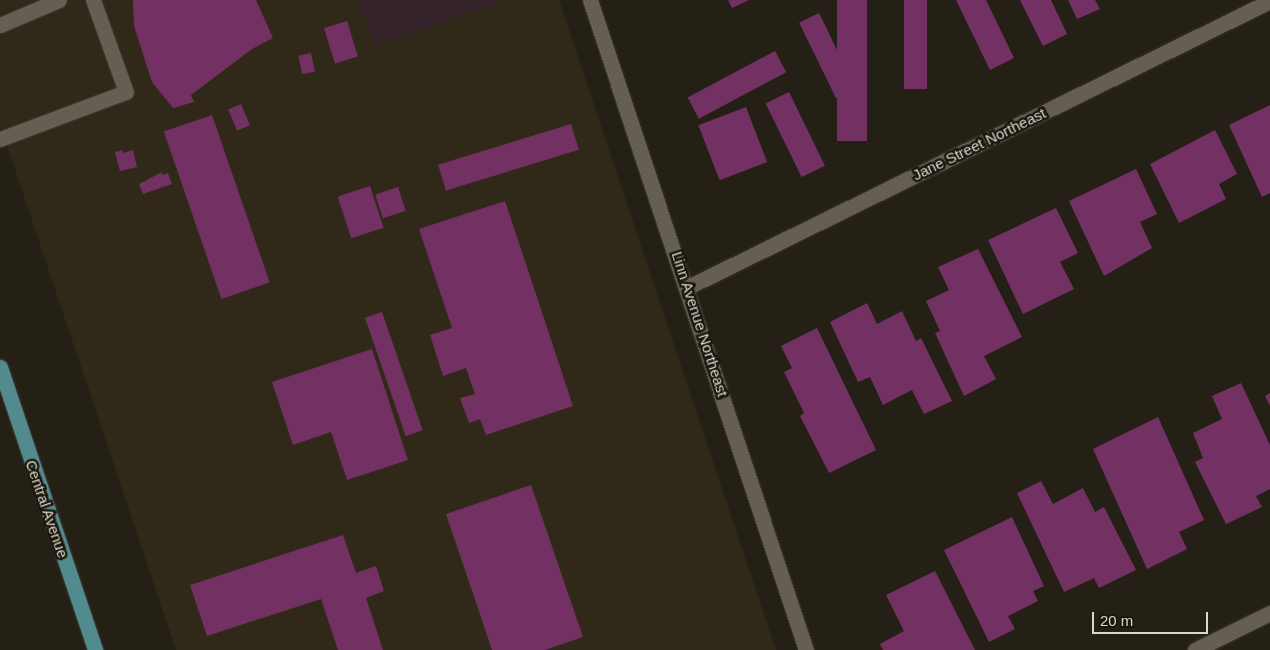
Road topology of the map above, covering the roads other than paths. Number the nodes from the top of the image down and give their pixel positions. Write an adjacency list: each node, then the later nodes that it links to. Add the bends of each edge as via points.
1 (58, 0): 5 (street)
2 (93, 0): 6 (street, via 126,92)
3 (590, 0): 7 (street, Linn Avenue Northeast)
4 (1270, 1): 7 (street, Jane Street Northeast)
5 (0, 25)
6 (0, 139)
7 (688, 286): 11 (street, Linn Avenue Northeast)
8 (0, 368): 10 (main road, Central Avenue)
9 (1270, 613): 12 (street)
10 (95, 650)
11 (806, 650)
12 (1195, 650)

